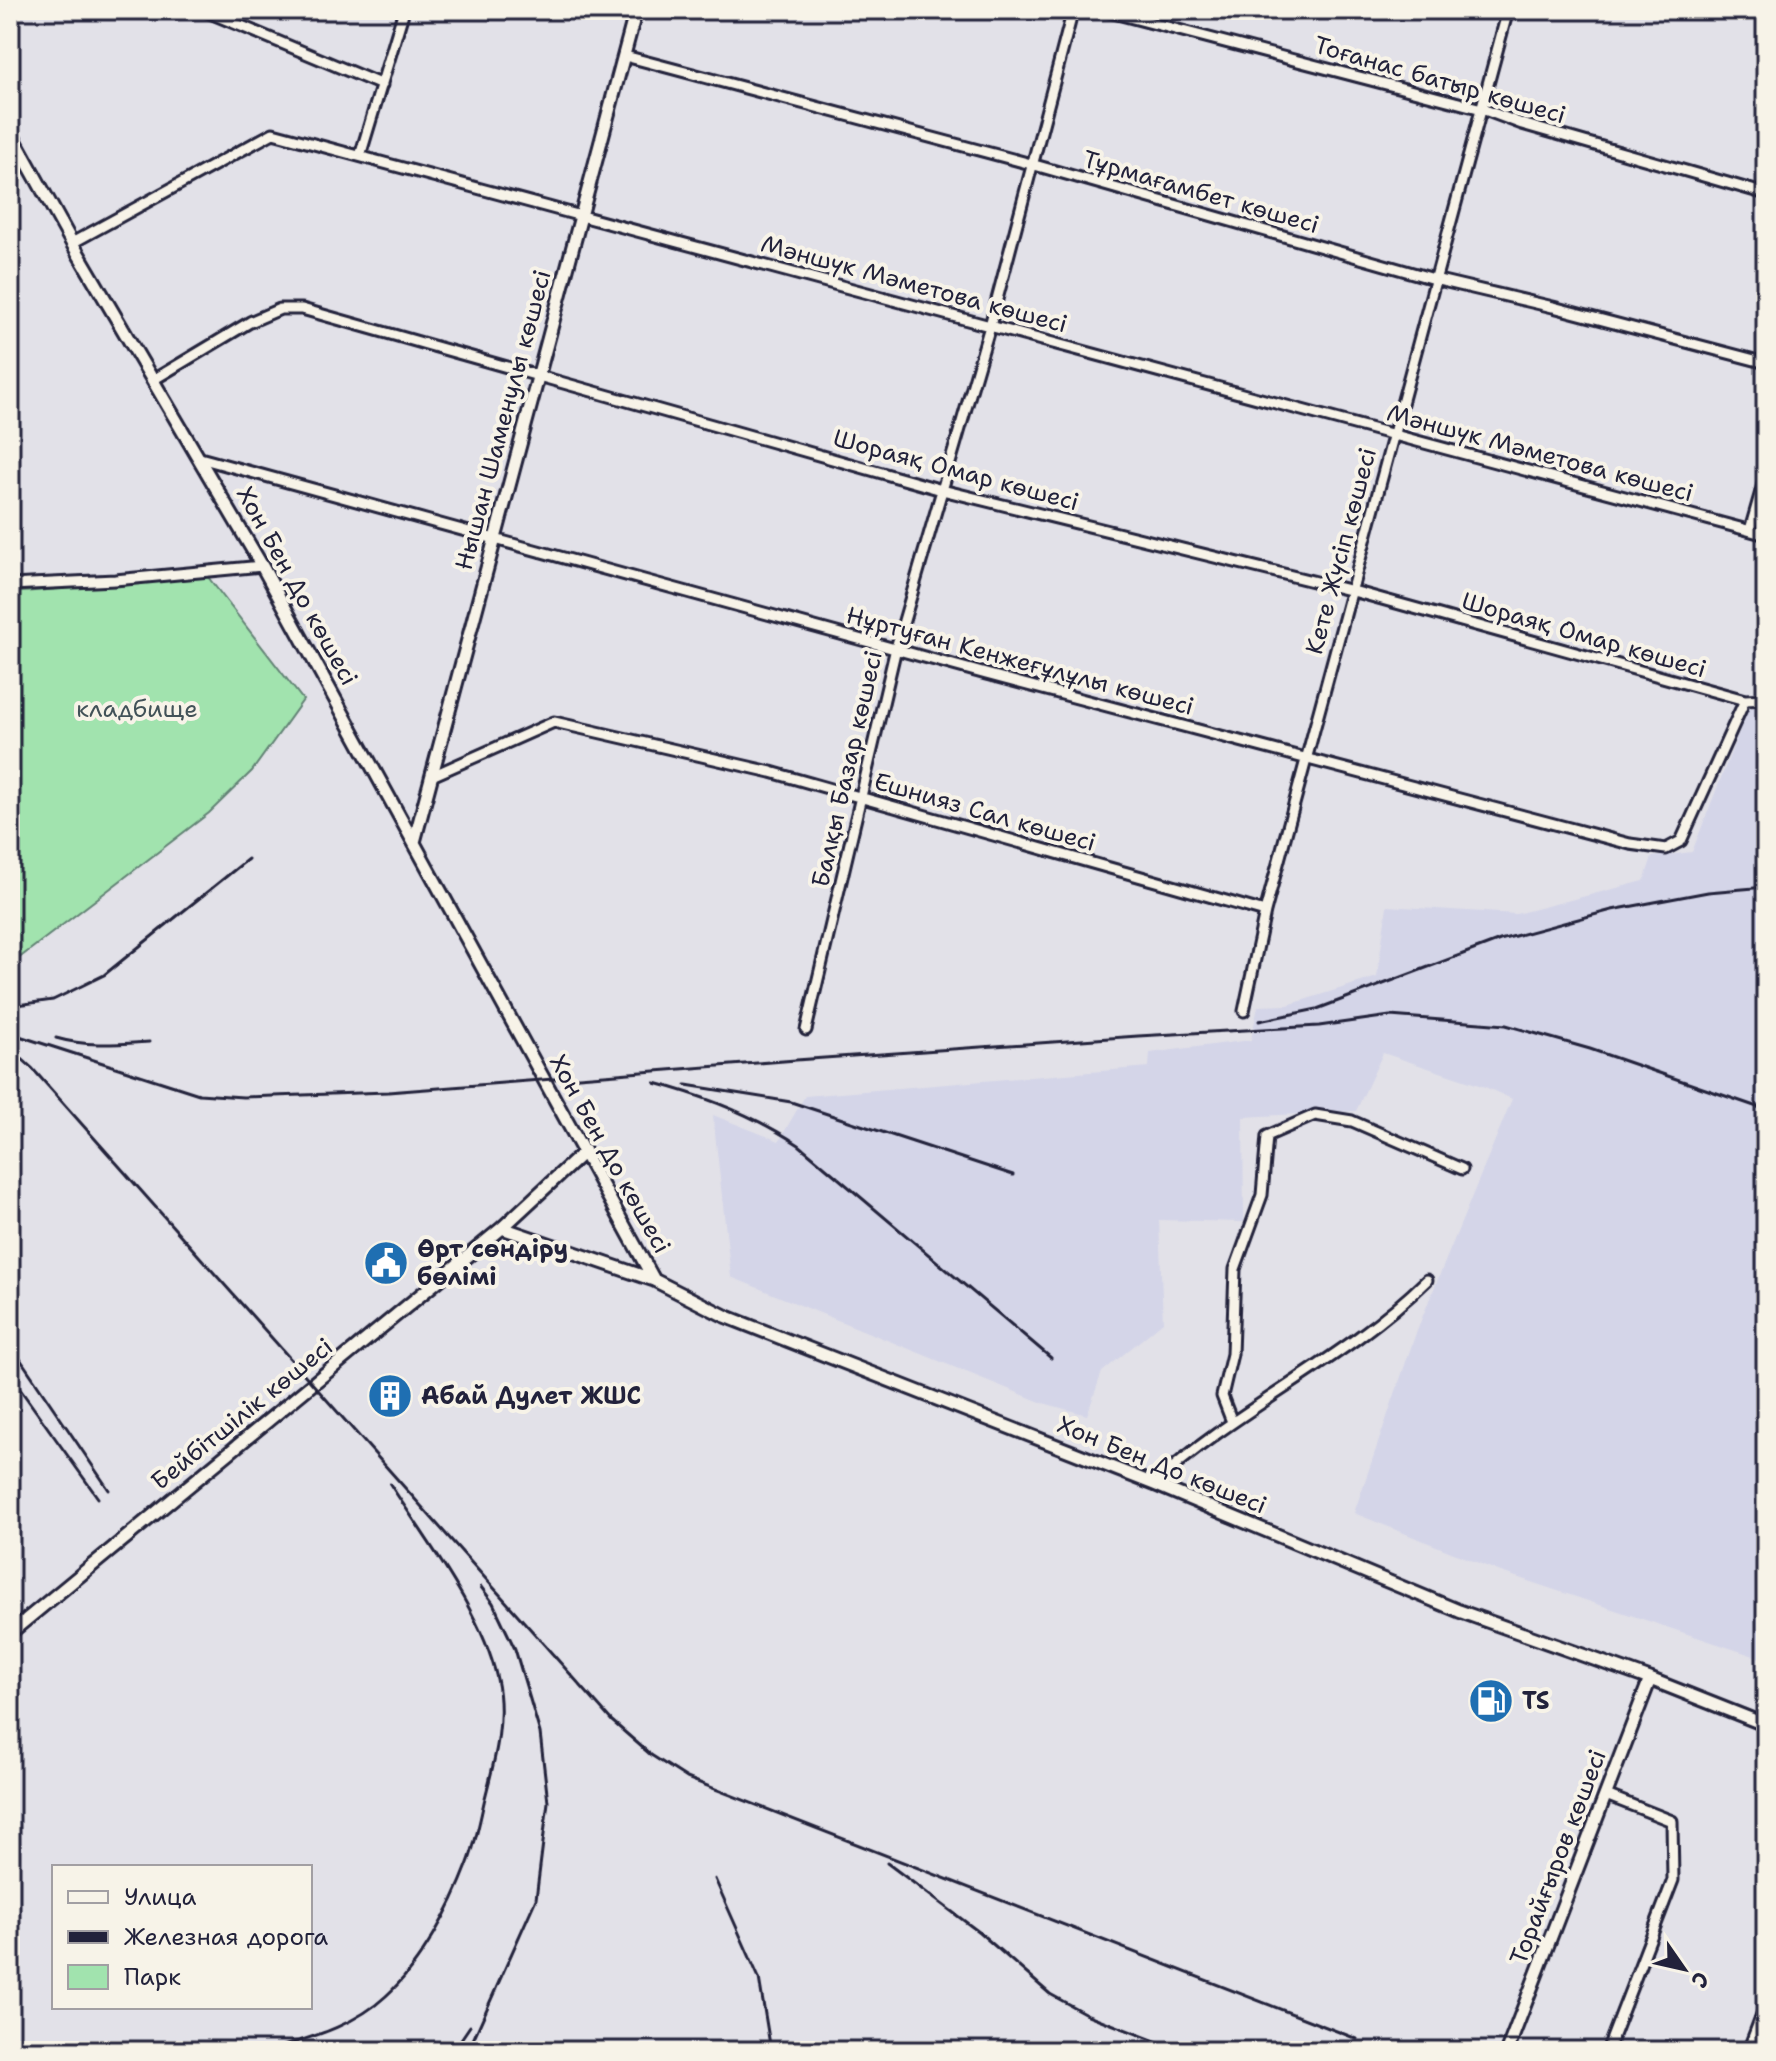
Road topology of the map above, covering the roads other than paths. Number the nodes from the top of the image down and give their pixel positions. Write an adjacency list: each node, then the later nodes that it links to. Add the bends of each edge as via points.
1 (203, 10): 8 (street)
2 (404, 10): 8 (street)
3 (636, 10): 7 (street, Нышан Шаменулы көшесі)
4 (1073, 10): 12 (street, Балқы Базар көшесі)
5 (1102, 10): 9 (street, Тоғанас батыр көшесі)
6 (1508, 10): 9 (street, Кете Жүсіп көшесі)
7 (625, 56): 12 (street, Тұрмағамбет көшесі); 14 (street, Нышан Шаменулы көшесі)
8 (382, 85): 11 (street)
9 (1482, 109): 13 (street, Тоғанас батыр көшесі); 16 (street, Кете Жүсіп көшесі)
10 (10, 131): 15 (street, Хон Бен До көшесі)
11 (360, 156): 14 (street, Мәншүк Мәметова көшесі); 15 (street, Мәншүк Мәметова көшесі, via 273,133)
12 (1031, 164): 16 (street, Тұрмағамбет көшесі); 17 (street, Балқы Базар көшесі)
13 (1766, 194)
14 (580, 215): 17 (street, Мәншүк Мәметова көшесі); 19 (street, Нышан Шаменулы көшесі)
15 (72, 243): 20 (street, Хон Бен До көшесі)
16 (1434, 279): 18 (street, Тұрмағамбет көшесі); 21 (street, Кете Жүсіп көшесі)
17 (990, 326): 21 (street, Мәншүк Мәметова көшесі); 24 (street, Балқы Базар көшесі)
18 (1766, 363)
19 (538, 376): 20 (street, Шораяқ Омар көшесі, via 302,309 280,309); 24 (street, Шораяқ Омар көшесі); 27 (street, Нышан Шаменулы көшесі)
20 (153, 380): 22 (street, Хон Бен До көшесі)
21 (1392, 434): 25 (street, Мәншүк Мәметова көшесі); 30 (street, Кете Жүсіп көшесі)
22 (200, 458): 27 (street, Нұртуған Кенжеғұлұлы көшесі); 28 (street, Хон Бен До көшесі)
23 (1766, 474): 25 (street)
24 (942, 490): 30 (street, Шораяқ Омар көшесі); 31 (street, Балқы Базар көшесі)
25 (1750, 530): 26 (street, Мәншүк Мәметова көшесі)
26 (1766, 535)
27 (494, 539): 31 (street, Нұртуған Кенжеғұлұлы көшесі); 35 (street, Нышан Шаменулы көшесі)
28 (262, 566): 29 (street); 37 (street, Хон Бен До көшесі)
29 (10, 585)
30 (1353, 591): 33 (street, Шораяқ Омар көшесі); 34 (street, Кете Жүсіп көшесі)
31 (896, 648): 34 (street, Нұртуған Кенжеғұлұлы көшесі); 36 (street, Балқы Базар көшесі)
32 (1766, 699): 33 (street, Шораяқ Омар көшесі)
33 (1745, 700): 34 (street, Нұртуған Кенжеғұлұлы көшесі, via 1681,841 1666,849)
34 (1305, 759): 38 (street, Кете Жүсіп көшесі)
35 (432, 776): 36 (street, Ешнияз Сал көшесі, via 554,722); 37 (street, Нышан Шаменулы көшесі)
36 (861, 798): 38 (street, Ешнияз Сал көшесі); 40 (street, Балқы Базар көшесі)
37 (414, 842): 41 (street, Хон Бен До көшесі)
38 (1265, 912): 39 (street, Кете Жүсіп көшесі)
39 (1244, 1011)
40 (806, 1030)
41 (585, 1151): 43 (street, Бейбітшілік көшесі); 44 (street, Хон Бен До көшесі)
42 (1462, 1169): 46 (street, via 1352,1121 1315,1115 1267,1136 1262,1195 1235,1269 1232,1354 1222,1396)
43 (502, 1228): 44 (street); 48 (street, Бейбітшілік көшесі)
44 (654, 1280): 47 (street, Хон Бен До көшесі, via 725,1316)
45 (1427, 1280): 46 (street, via 1400,1307)
46 (1232, 1422): 47 (street)
47 (1154, 1484): 49 (street, Хон Бен До көшесі, via 1459,1611)
48 (10, 1633)
49 (1650, 1679): 50 (street, Хон Бен До көшесі); 51 (street, Торайғыров көшесі)
50 (1766, 1725)
51 (1606, 1795): 53 (street, Торайғыров көшесі); 54 (street, via 1672,1821 1673,1880)
52 (1766, 2004): 55 (street)
53 (1507, 2051)
54 (1607, 2051)
55 (1748, 2051)

